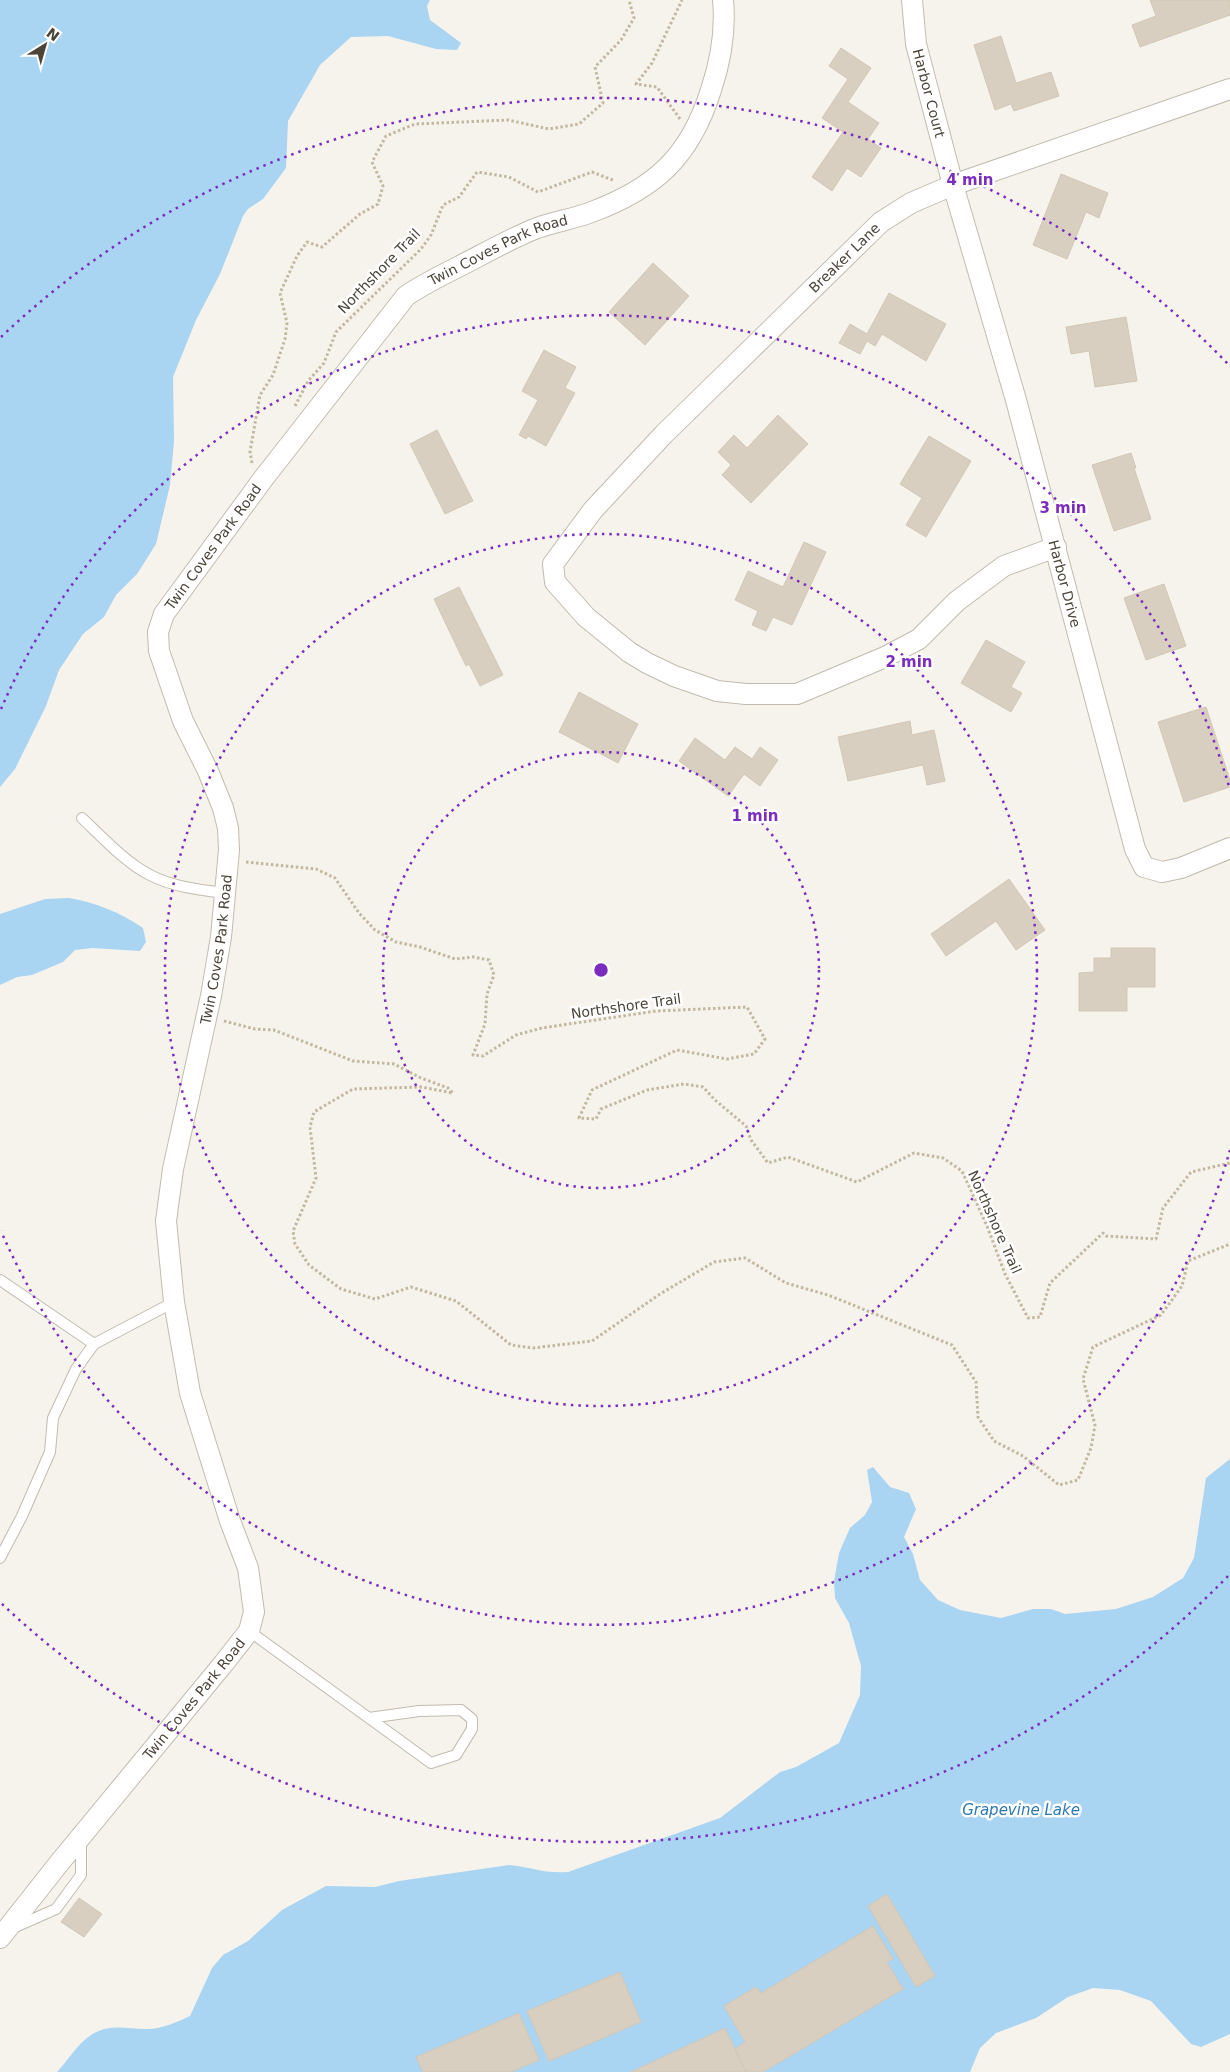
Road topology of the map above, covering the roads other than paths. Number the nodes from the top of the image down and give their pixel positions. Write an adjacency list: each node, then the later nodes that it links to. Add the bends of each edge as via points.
1 (723, 0): 8 (street, Twin Coves Park Road, via 723,45 702,118 680,154 657,178 631,195 537,229 474,257 427,281 406,296 294,439 164,614 158,632 159,651 183,721 208,771 228,828)
2 (912, 0): 4 (street, Harbor Court, via 916,44)
3 (1230, 89): 4 (street, Breaker Lane)
4 (953, 185): 5 (street, Harbor Drive); 5 (street, Breaker Lane, via 911,203 881,222 664,434 593,510 552,564 555,582 586,617 629,652 674,676 717,691 796,694 885,657 919,639 957,600 1004,566)
5 (1056, 547): 7 (street, Harbor Drive, via 1135,849 1144,867 1162,872)
6 (82, 818): 8 (lane, via 110,845 150,875 190,889)
7 (1230, 848)
8 (225, 893): 10 (street, Twin Coves Park Road, via 207,1015 173,1169 166,1220)
9 (0, 1280): 11 (lane)
10 (174, 1302): 11 (lane); 13 (street, Twin Coves Park Road, via 190,1393 230,1522 248,1568 254,1612)
11 (94, 1344): 12 (lane, via 61,1397 53,1418 50,1452)
12 (0, 1558)
13 (249, 1631): 14 (lane); 15 (street, Twin Coves Park Road)
14 (369, 1718): 14 (lane, via 420,1711 461,1710 472,1719 472,1729 456,1755 431,1763)
15 (3, 1935)

